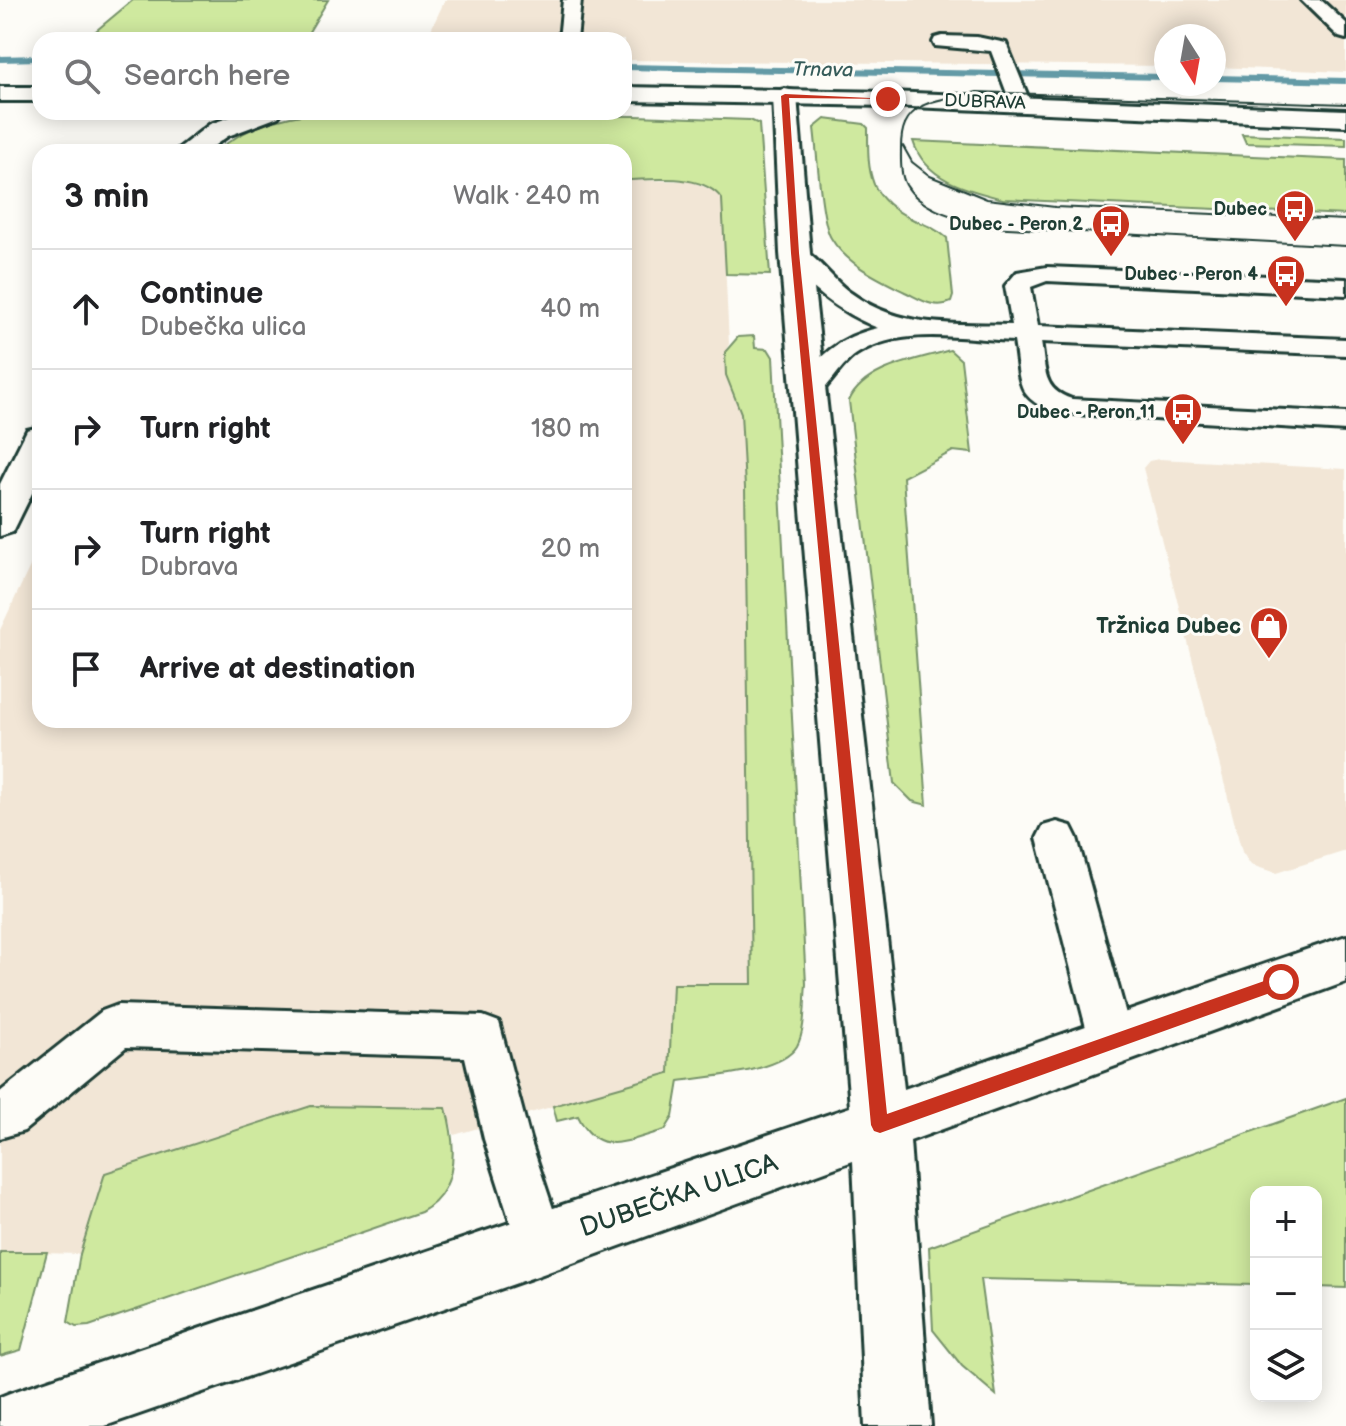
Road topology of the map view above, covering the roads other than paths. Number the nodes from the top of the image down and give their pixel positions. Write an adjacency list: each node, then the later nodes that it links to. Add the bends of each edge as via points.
1 (572, 0): 3 (lane)
2 (1310, 0): 4 (lane)
3 (569, 32)
4 (1346, 33)
5 (942, 42): 6 (lane, via 999,47)
6 (1014, 83): 10 (street, DUBRAVA); 11 (street, DUBRAVA)
7 (0, 94): 8 (street)
8 (32, 94)
9 (632, 94): 10 (street, DUBRAVA)
10 (785, 96): 16 (street)
11 (1346, 118)
12 (190, 120): 14 (street)
13 (247, 120): 15 (street)
14 (182, 144)
15 (199, 144)
16 (795, 253): 18 (lane, via 819,283 845,303); 21 (street)
17 (1346, 287): 19 (lane, via 1026,277 1018,286)
18 (907, 329): 19 (lane); 21 (lane, via 876,335 836,353)
19 (1025, 331): 20 (lane); 22 (lane, via 1036,389 1046,400 1070,407)
20 (1346, 347)
21 (808, 390): 29 (street)
22 (1346, 422)
23 (32, 455): 24 (street)
24 (0, 523)
25 (1057, 838): 27 (lane)
26 (1346, 959): 27 (street, DUBEČKA ULICA)
27 (1112, 1043): 29 (street, DUBEČKA ULICA)
28 (0, 1115): 30 (lane, via 8,1115 118,1026 483,1037)
29 (880, 1125): 30 (street, DUBEČKA ULICA); 32 (street)
30 (540, 1245): 31 (street, DUBEČKA ULICA)
31 (10, 1426)
32 (898, 1426)

